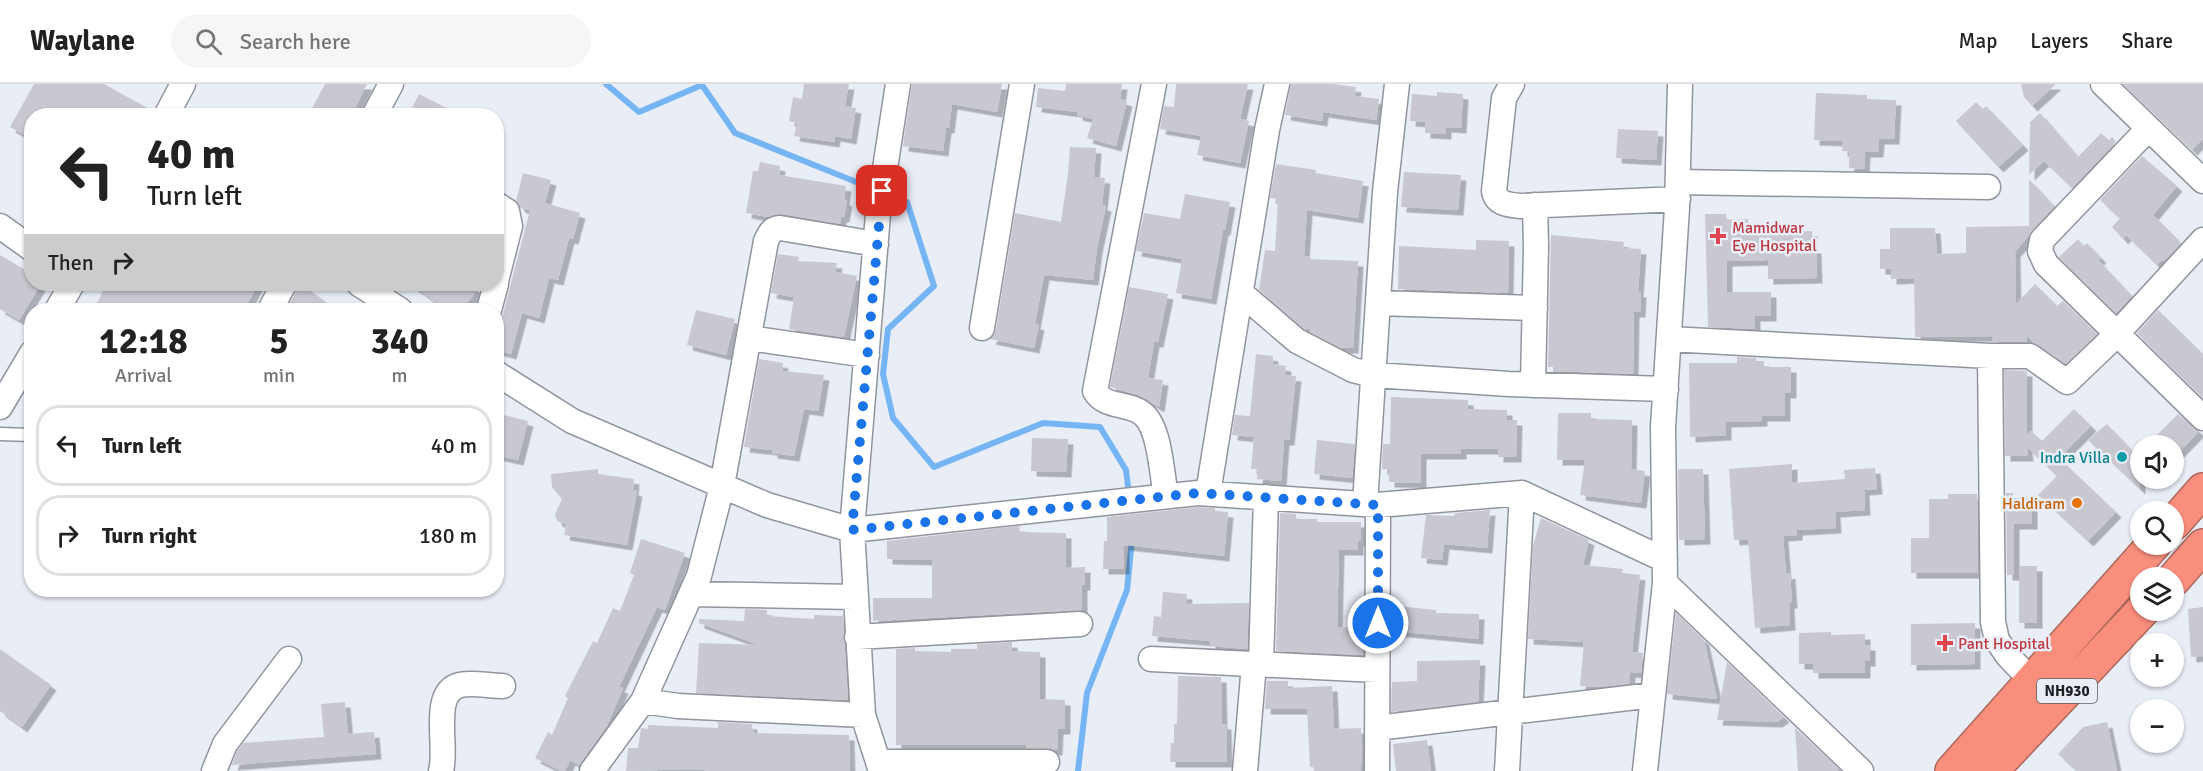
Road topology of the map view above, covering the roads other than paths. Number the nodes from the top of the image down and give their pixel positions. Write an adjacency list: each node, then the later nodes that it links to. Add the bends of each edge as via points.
1 (183, 84): 11 (street)
2 (391, 84): 12 (street)
3 (898, 84): 22 (street)
4 (1022, 84): 29 (street)
5 (1154, 84): 48 (street, via 1095,392 1101,399 1139,412 1151,423)
6 (1277, 84): 25 (street)
7 (1397, 84): 27 (street)
8 (1512, 84): 17 (street, via 1504,98 1495,197 1508,205)
9 (1680, 84): 16 (street)
10 (2103, 84): 13 (street)
11 (170, 108)
12 (378, 108)
13 (2148, 129): 14 (street); 30 (street, via 2042,240 2040,251 2046,264)
14 (2203, 181)
15 (1988, 187): 16 (street)
16 (1678, 191): 17 (street); 32 (street)
17 (1535, 205): 28 (street)
18 (504, 210): 23 (street, via 510,226)
19 (0, 226): 21 (street)
20 (2203, 240): 30 (street)
21 (24, 243)
22 (876, 244): 31 (street, via 774,229 766,240); 33 (street)
23 (504, 250)
24 (370, 291): 26 (street)
25 (1241, 293): 36 (street, via 1297,341 1353,370); 46 (street)
26 (389, 303)
27 (1378, 303): 28 (street); 36 (street)
28 (1535, 308): 38 (street)
29 (982, 328)
30 (2116, 334): 34 (street, via 2067,382 2030,356); 41 (street)
31 (749, 338): 33 (street); 44 (street)
32 (1669, 339): 34 (street); 39 (street)
33 (867, 355): 52 (street)
34 (1990, 356): 66 (street, via 1993,622 1997,640)
35 (24, 366): 40 (street)
36 (1374, 375): 38 (street); 50 (street)
37 (504, 378): 44 (street, via 572,421)
38 (1533, 385): 39 (street)
39 (1666, 389): 56 (street)
40 (0, 407)
41 (2203, 418)
42 (0, 434): 43 (lane)
43 (24, 435)
44 (722, 486): 52 (street, via 766,505); 57 (street)
45 (2203, 490): 51 (highway)
46 (1208, 494): 48 (street); 49 (street)
47 (1522, 494): 50 (street); 56 (street); 70 (street)
48 (1158, 497): 52 (street)
49 (1266, 497): 50 (street); 64 (street)
50 (1372, 505): 65 (street)
51 (2184, 512)
52 (852, 530): 58 (street)
53 (2203, 546): 55 (highway)
54 (2144, 555): 66 (highway, NH930)
55 (2184, 568)
56 (1665, 572): 68 (street); 82 (street)
57 (691, 594): 58 (street); 69 (street)
58 (855, 597): 61 (street)
59 (2133, 621): 84 (highway, NH930)
60 (1080, 624): 61 (street)
61 (857, 637): 71 (street)
62 (289, 659): 75 (street, via 225,744)
63 (1151, 659): 64 (street)
64 (1257, 665): 65 (street); 78 (street)
65 (1377, 670): 72 (street)
66 (2032, 681): 83 (highway, NH930)
67 (503, 686): 76 (street, via 460,685 450,690 442,704)
68 (1653, 695): 70 (street); 81 (street)
69 (643, 701): 71 (street); 77 (street)
70 (1510, 711): 72 (street); 80 (street)
71 (863, 716): 74 (street)
72 (1377, 728): 79 (street)
73 (1047, 762): 74 (street)
74 (880, 766)
75 (214, 771)
76 (441, 771)
77 (592, 771)
78 (1245, 771)
79 (1377, 771)
80 (1507, 771)
81 (1645, 771)
82 (1861, 771)
83 (1952, 771)
84 (1991, 771)

